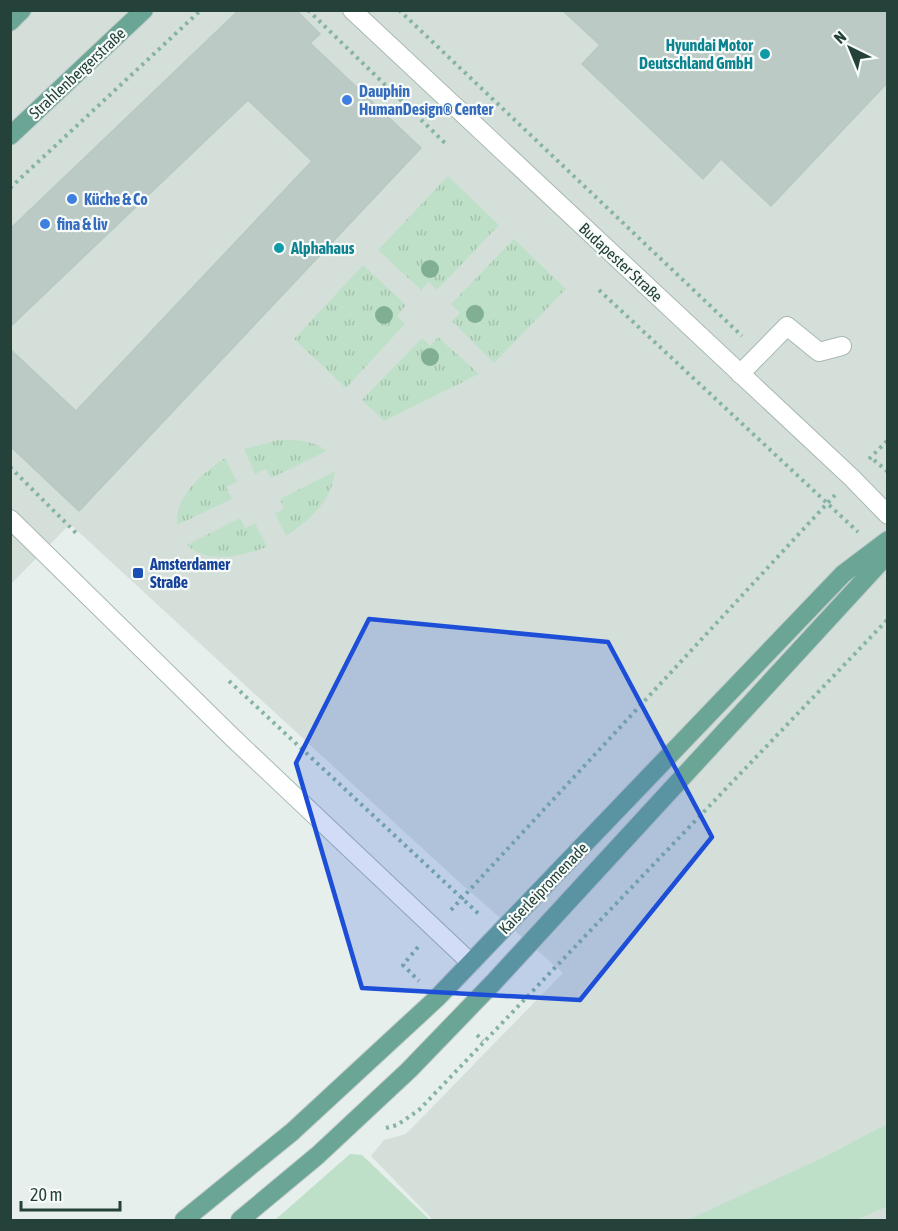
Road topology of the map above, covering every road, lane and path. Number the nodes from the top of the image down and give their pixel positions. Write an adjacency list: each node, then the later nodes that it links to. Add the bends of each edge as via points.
1 (22, 10): 7 (main road)
2 (144, 10): 8 (main road, Strahlenbergerstraße)
3 (201, 10): 10 (path)
4 (308, 10): 9 (path)
5 (352, 10): 14 (street, Budapester Straße)
6 (399, 10): 13 (path)
7 (10, 22)
8 (10, 136)
9 (445, 143)
10 (10, 188)
11 (599, 290): 21 (path)
12 (842, 346): 13 (street, via 819,352 787,326)
13 (760, 353): 14 (street)
14 (740, 374): 20 (street, Budapester Straße)
15 (888, 440): 17 (path)
16 (863, 450): 17 (path)
17 (871, 458): 19 (path); 20 (path)
18 (10, 467): 24 (path)
19 (888, 472)
20 (852, 478): 21 (path); 22 (street, Budapester Straße)
21 (829, 502): 25 (path); 28 (path)
22 (888, 515)
23 (10, 519): 29 (street)
24 (76, 534)
25 (883, 547): 30 (main road, Kaiserleipromenade, via 843,574); 33 (main road, Kaiserleipromenade)
26 (888, 619): 34 (path, via 419,1110 397,1125 370,1132)
27 (230, 681): 28 (path)
28 (461, 897): 29 (path); 30 (path)
29 (433, 929): 31 (street); 32 (path)
30 (500, 933): 31 (main road, Kaiserleipromenade)
31 (471, 963): 33 (main road); 35 (main road, Kaiserleipromenade, via 309,1117)
32 (403, 965)
33 (493, 983): 34 (main road, Kaiserleipromenade)
34 (345, 1130): 36 (main road, Kaiserleipromenade)
35 (184, 1221)
36 (240, 1221)

